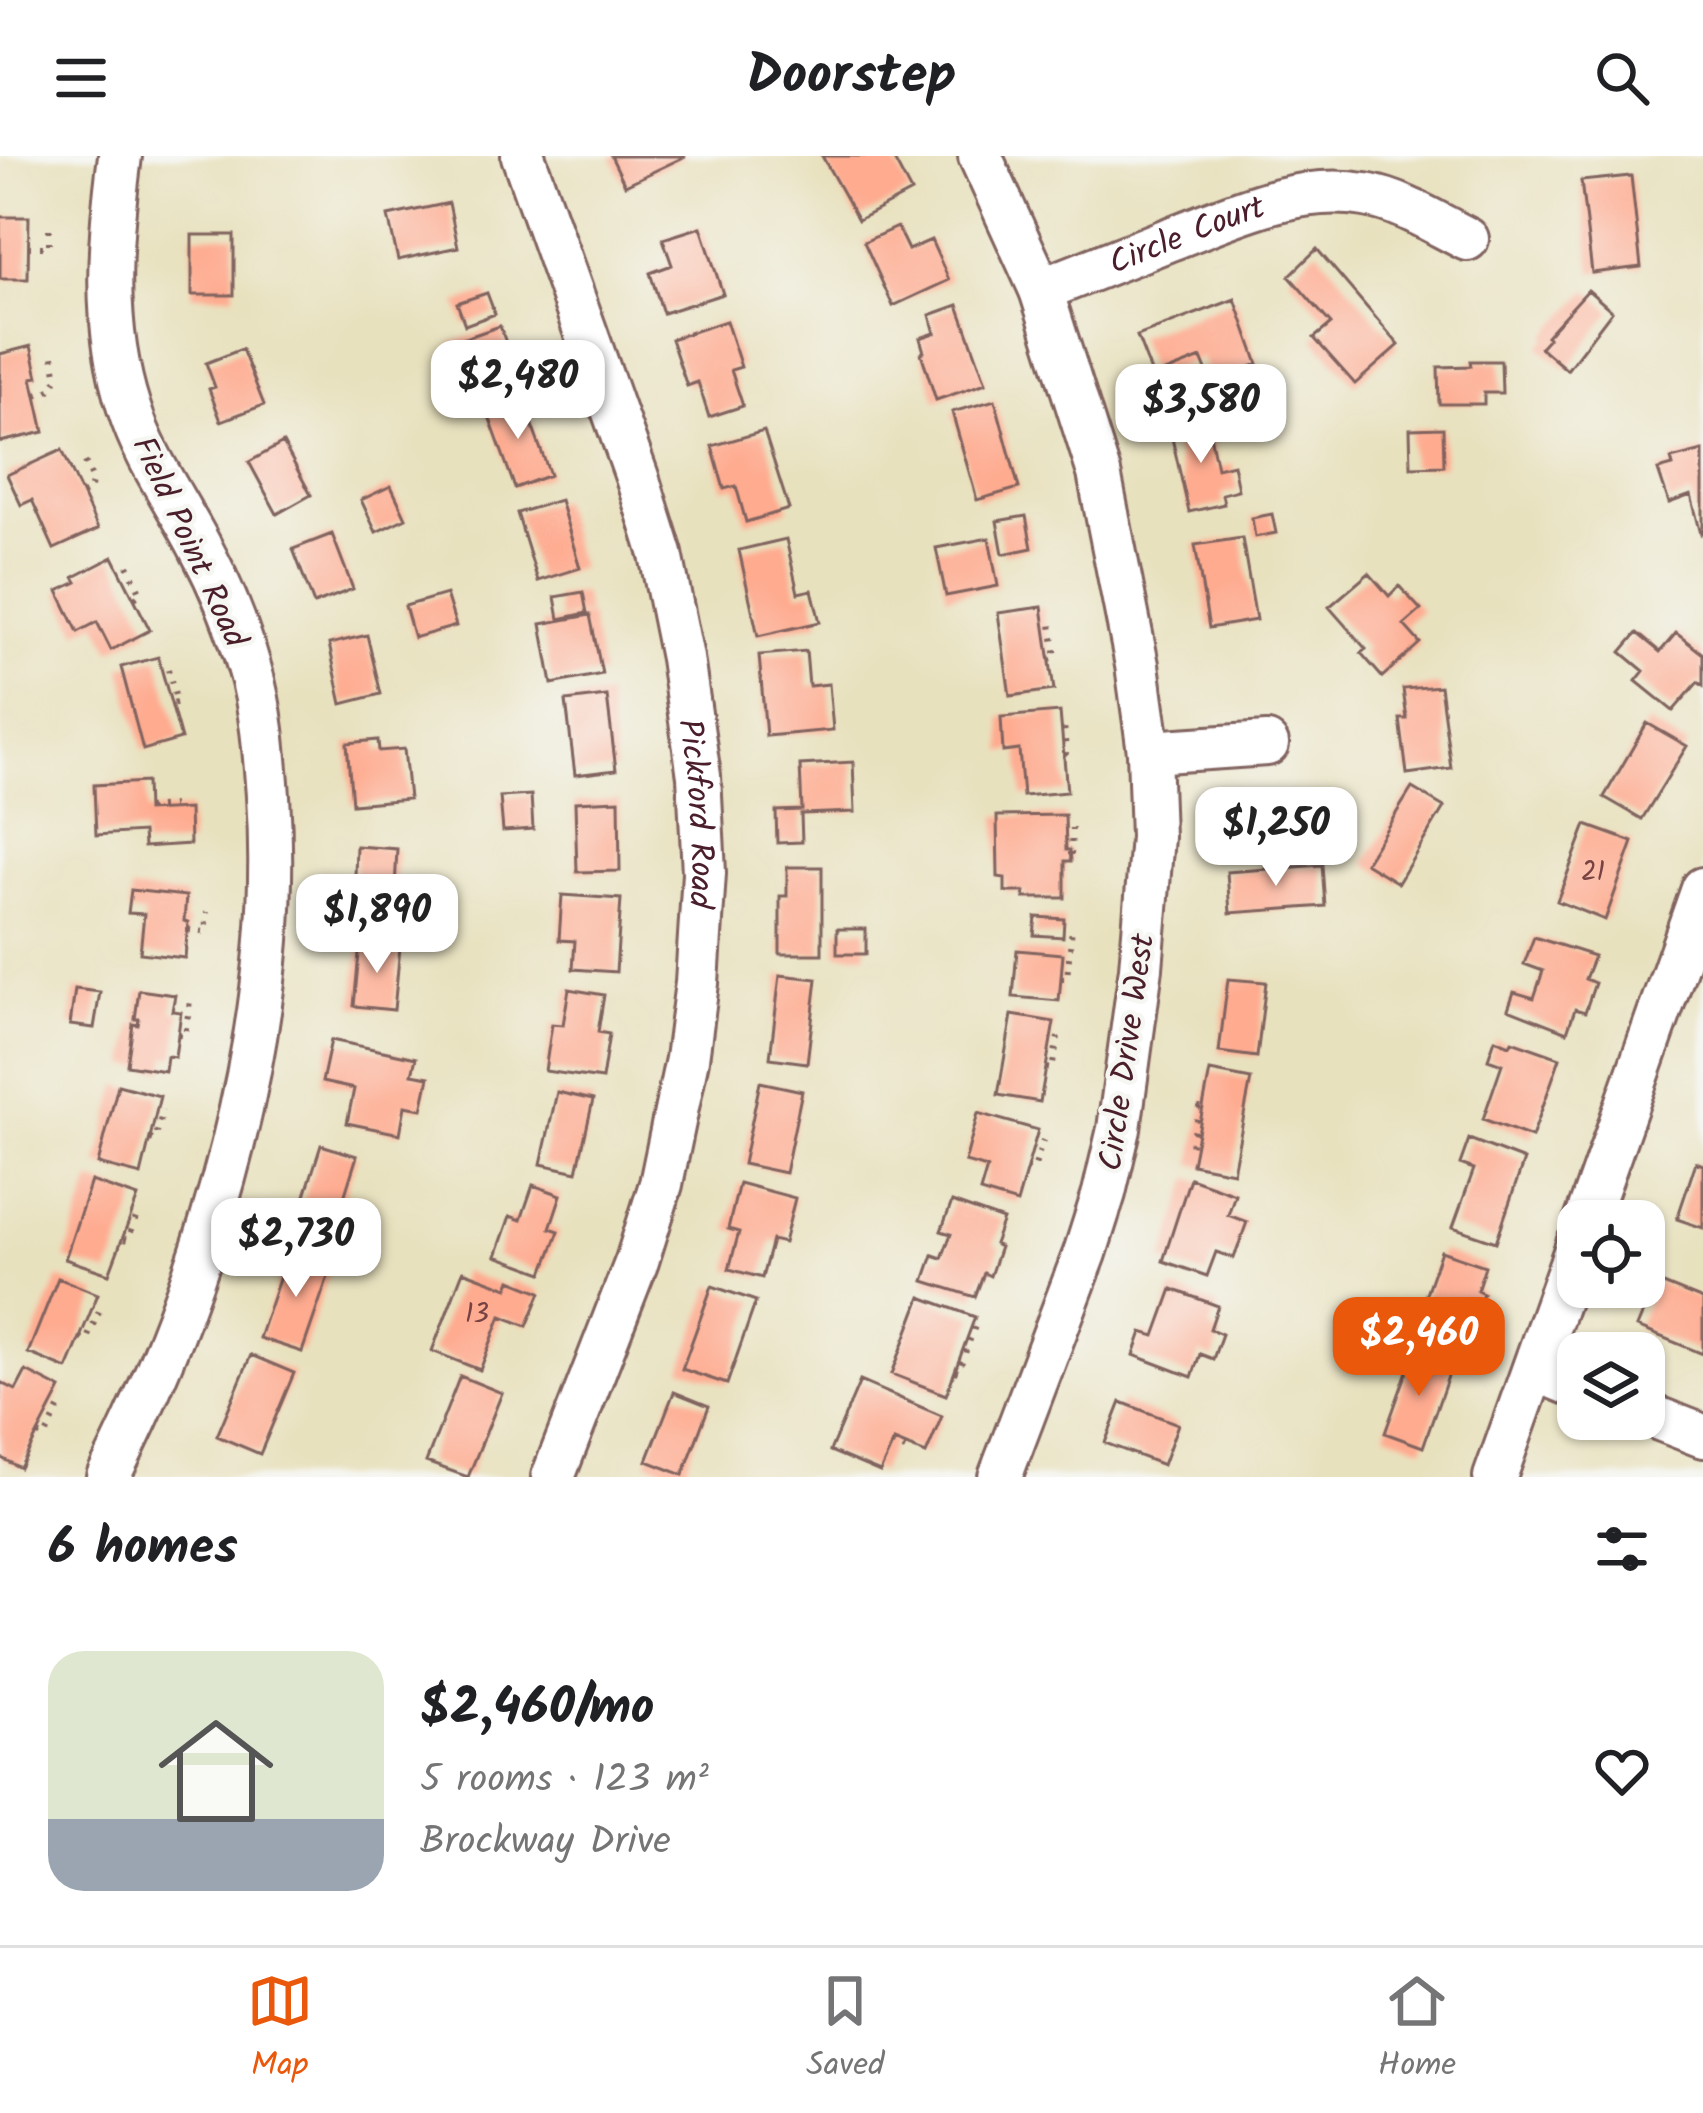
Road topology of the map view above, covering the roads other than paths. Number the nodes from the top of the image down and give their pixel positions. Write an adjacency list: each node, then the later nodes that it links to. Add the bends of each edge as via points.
1 (120, 156): 15 (street, Field Point Road, via 110,255 121,373 139,433 218,585 252,674 270,881 248,1075 209,1234 164,1359)
2 (524, 156): 16 (street, Pickford Road, via 661,554 699,776 704,873 688,1059 661,1184)
3 (980, 156): 5 (street, Circle Drive West)
4 (1467, 239): 5 (street, Circle Court, via 1400,205 1327,192 1237,213)
5 (1042, 290): 7 (street, Circle Drive West, via 1099,473)
6 (1267, 745): 7 (street)
7 (1148, 752): 17 (street, Circle Drive West, via 1152,837 1122,1115 1085,1253)
8 (1703, 890): 9 (street)
9 (1593, 1200)
10 (1557, 1304): 11 (street)
11 (1534, 1369): 12 (street); 18 (street)
12 (1557, 1378)
13 (1665, 1421): 14 (street)
14 (1703, 1436)
15 (108, 1477)
16 (553, 1477)
17 (1000, 1477)
18 (1495, 1477)

